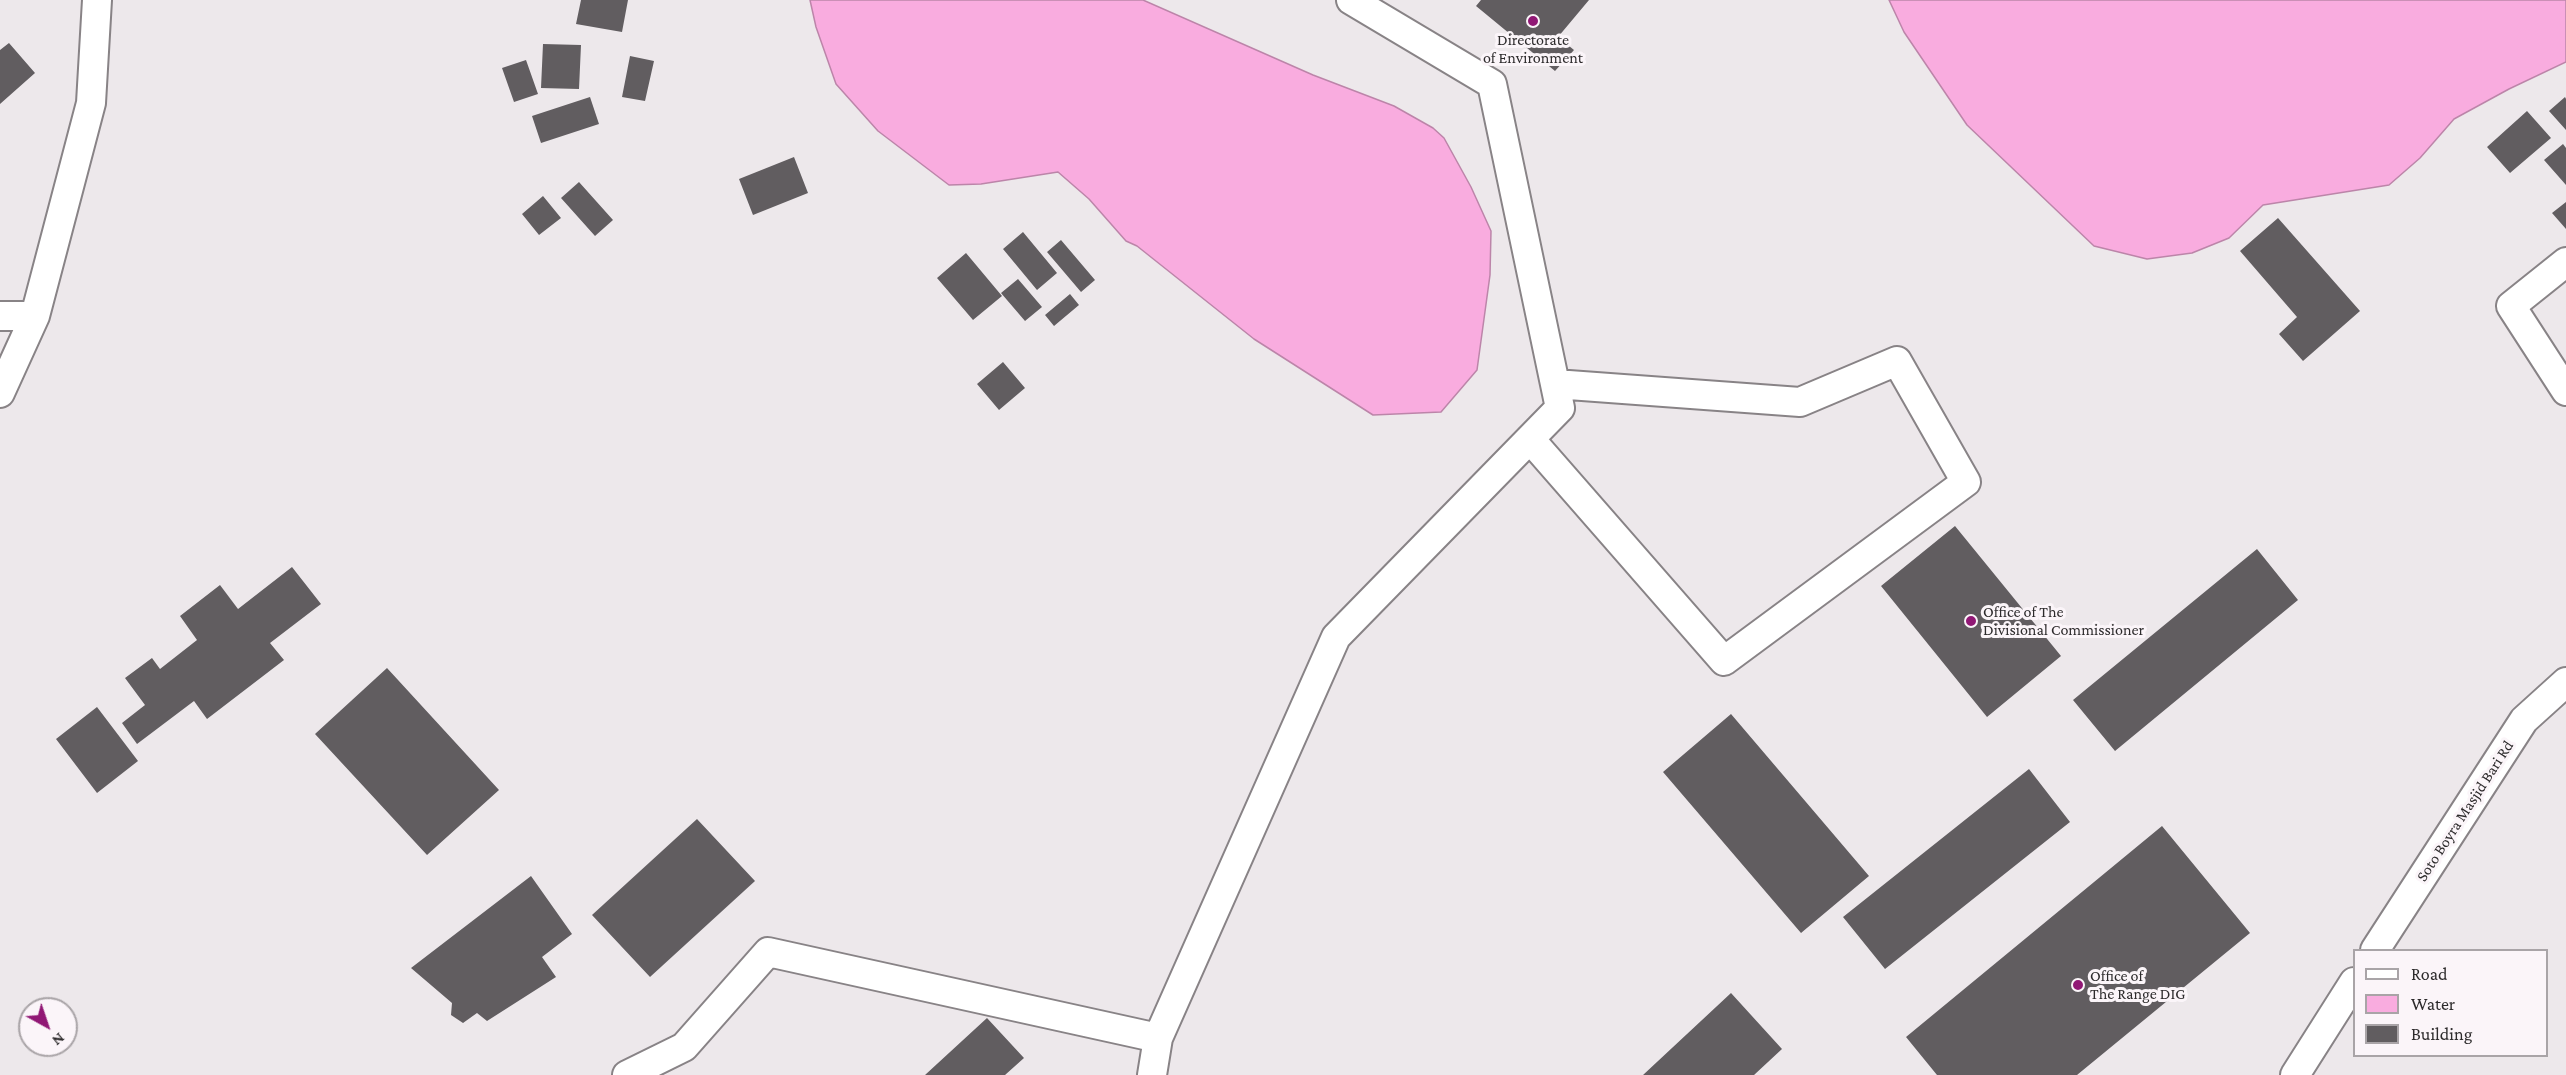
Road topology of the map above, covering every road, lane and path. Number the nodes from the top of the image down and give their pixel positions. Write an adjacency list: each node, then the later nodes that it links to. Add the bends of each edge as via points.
1 (97, 0): 5 (street, via 91,104)
2 (1351, 0): 6 (street, via 1492,84)
3 (2566, 262): 7 (street, via 2511,306)
4 (0, 316): 5 (street)
5 (35, 316): 8 (street)
6 (1555, 384): 9 (street, via 1560,408); 9 (street, via 1800,402 1897,361 1966,482 1724,661)
7 (2566, 392)
8 (0, 393)
9 (1530, 439): 13 (street, via 1336,637)
10 (2566, 681): 11 (street, Soto Boyra Masjid Bari Rd, via 2524,720)
11 (2376, 949)
12 (2353, 985): 16 (street)
13 (1158, 1038): 14 (street, via 768,951 684,1047); 15 (street)
14 (627, 1075)
15 (1152, 1075)
16 (2295, 1075)

